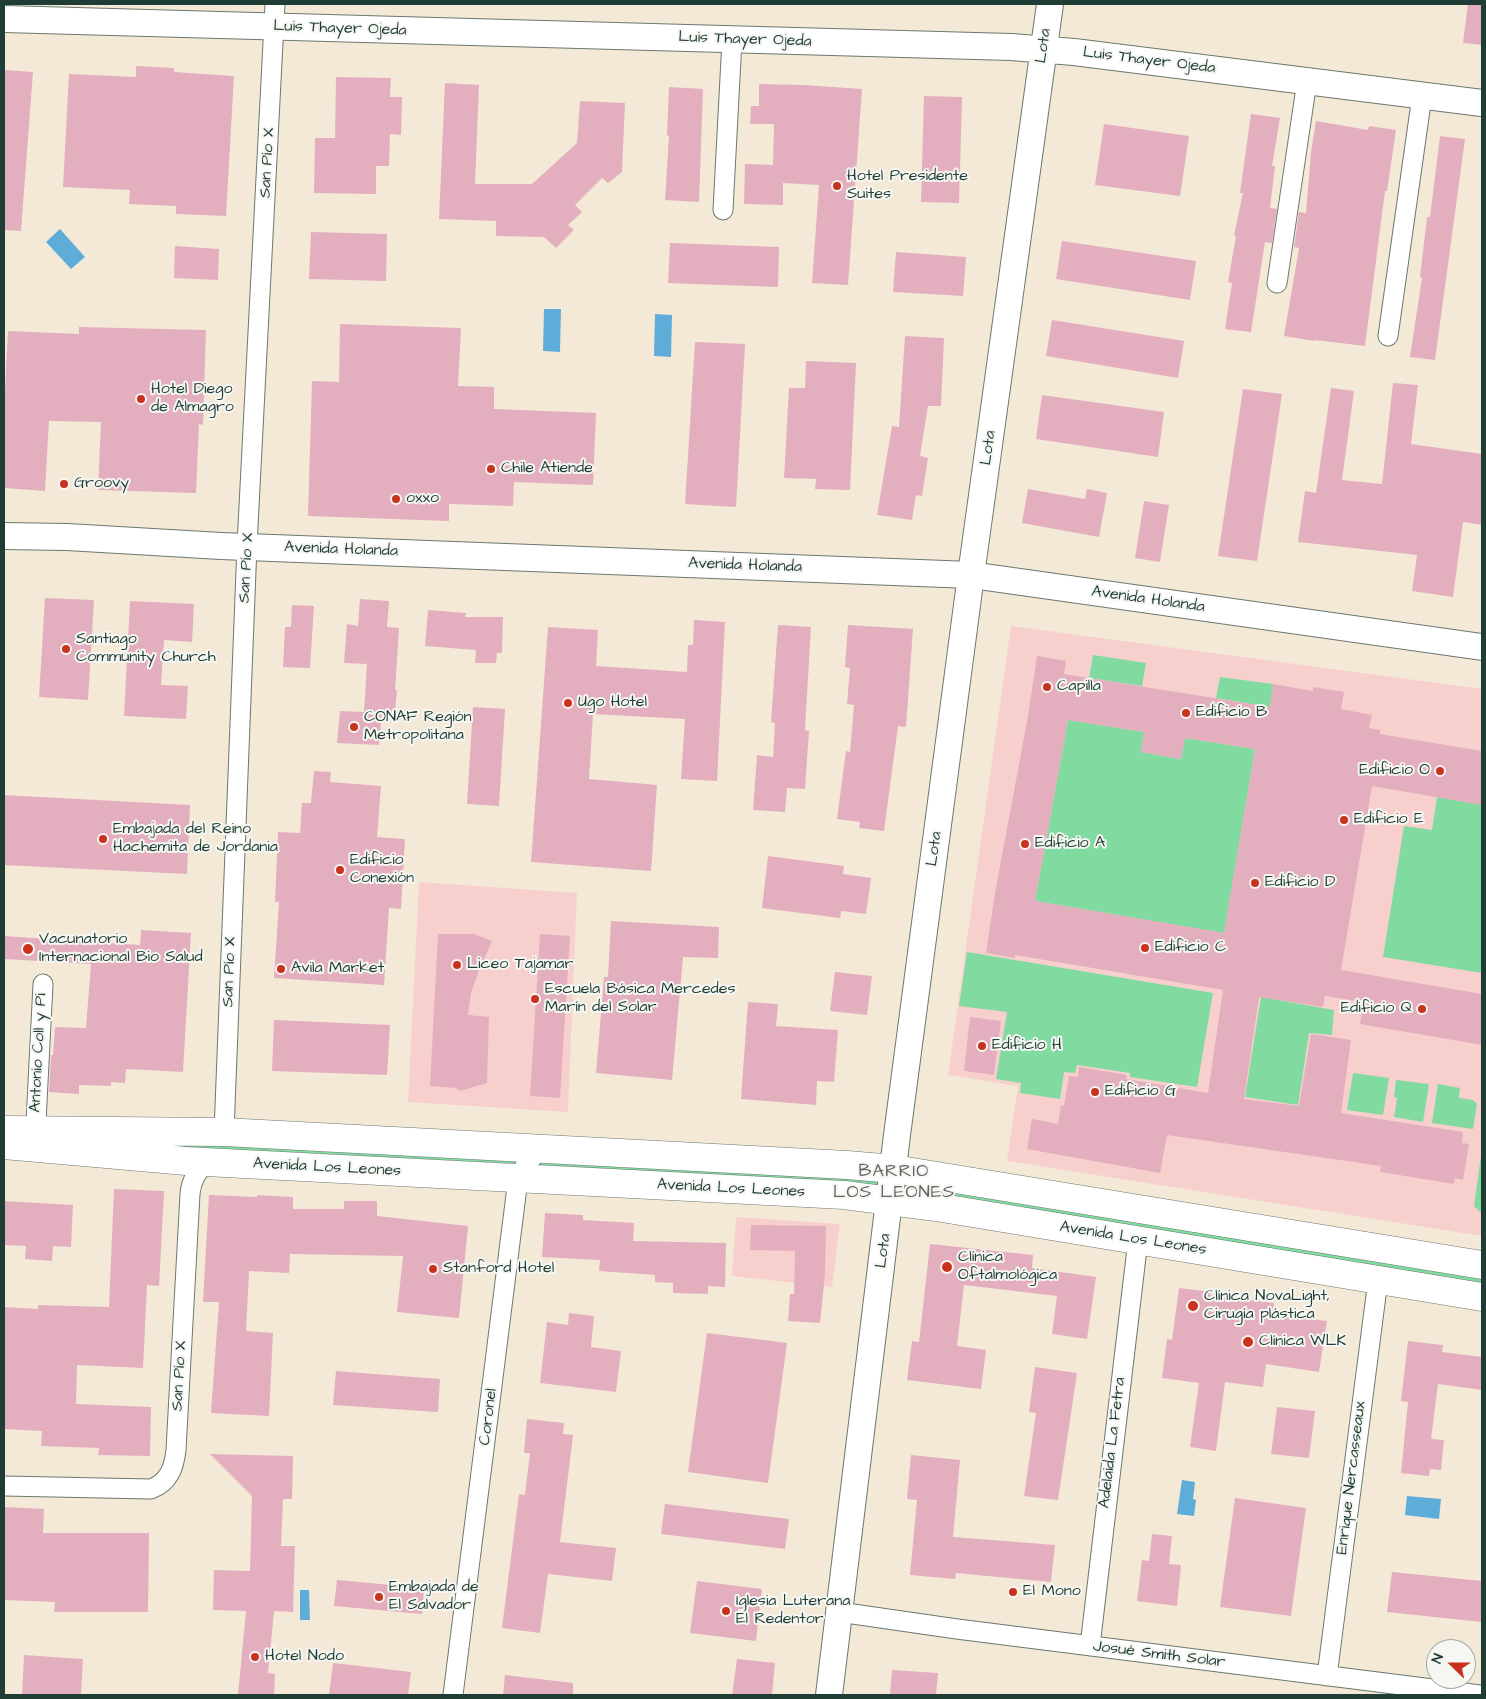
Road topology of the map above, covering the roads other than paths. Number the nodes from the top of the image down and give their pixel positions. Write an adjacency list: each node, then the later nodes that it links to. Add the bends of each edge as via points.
1 (1050, 4): 5 (street, Lota)
2 (275, 16): 3 (street, Luis Thayer Ojeda); 4 (street, Luis Thayer Ojeda); 13 (street, San Pío X)
3 (4, 19)
4 (732, 40): 5 (street, Luis Thayer Ojeda); 9 (street)
5 (1044, 50): 6 (street, Luis Thayer Ojeda); 14 (street, Lota)
6 (1308, 81): 7 (street, Luis Thayer Ojeda); 10 (street)
7 (1422, 96): 8 (street, Luis Thayer Ojeda); 11 (street)
8 (1482, 103)
9 (723, 210)
10 (1277, 283)
11 (1388, 336)
12 (4, 536): 13 (street, Avenida Holanda)
13 (247, 545): 14 (street, Avenida Holanda); 21 (street, San Pío X)
14 (972, 575): 15 (street, Avenida Holanda); 25 (street, Lota)
15 (1482, 647)
16 (43, 984): 18 (street, Antonio Coll y Pi)
17 (4, 1119): 18 (main road)
18 (36, 1122): 20 (main road)
19 (4, 1130): 20 (main road, Avenida Los Leones)
20 (97, 1130): 21 (main road, Avenida Los Leones)
21 (224, 1132): 23 (main road, Avenida Los Leones)
22 (4, 1145): 24 (main road, Avenida Los Leones)
23 (543, 1148): 25 (main road, Avenida Los Leones); 26 (street, Coronel, via 527,1162)
24 (206, 1161): 26 (main road, Avenida Los Leones); 32 (street, San Pío X, via 194,1177 190,1194 176,1450 170,1475 161,1485 151,1489)
25 (894, 1169): 27 (street, Lota); 29 (main road, Avenida Los Leones)
26 (518, 1179): 27 (main road, Avenida Los Leones); 36 (street, Coronel)
27 (890, 1200): 28 (main road, Avenida Los Leones); 33 (street, Lota)
28 (1138, 1240): 30 (main road, Avenida Los Leones); 34 (street, Adelaida La Fetra)
29 (1482, 1266)
30 (1378, 1280): 31 (main road, Avenida Los Leones); 35 (street, Enrique Nercasseaux)
31 (1482, 1297)
32 (4, 1486)
33 (839, 1612): 34 (street, Josué Smith Solar); 37 (street, Lota)
34 (1090, 1646): 35 (street, Josué Smith Solar)
35 (1327, 1676): 38 (street, Josué Smith Solar)
36 (453, 1695)
37 (829, 1695)
38 (1480, 1695)

